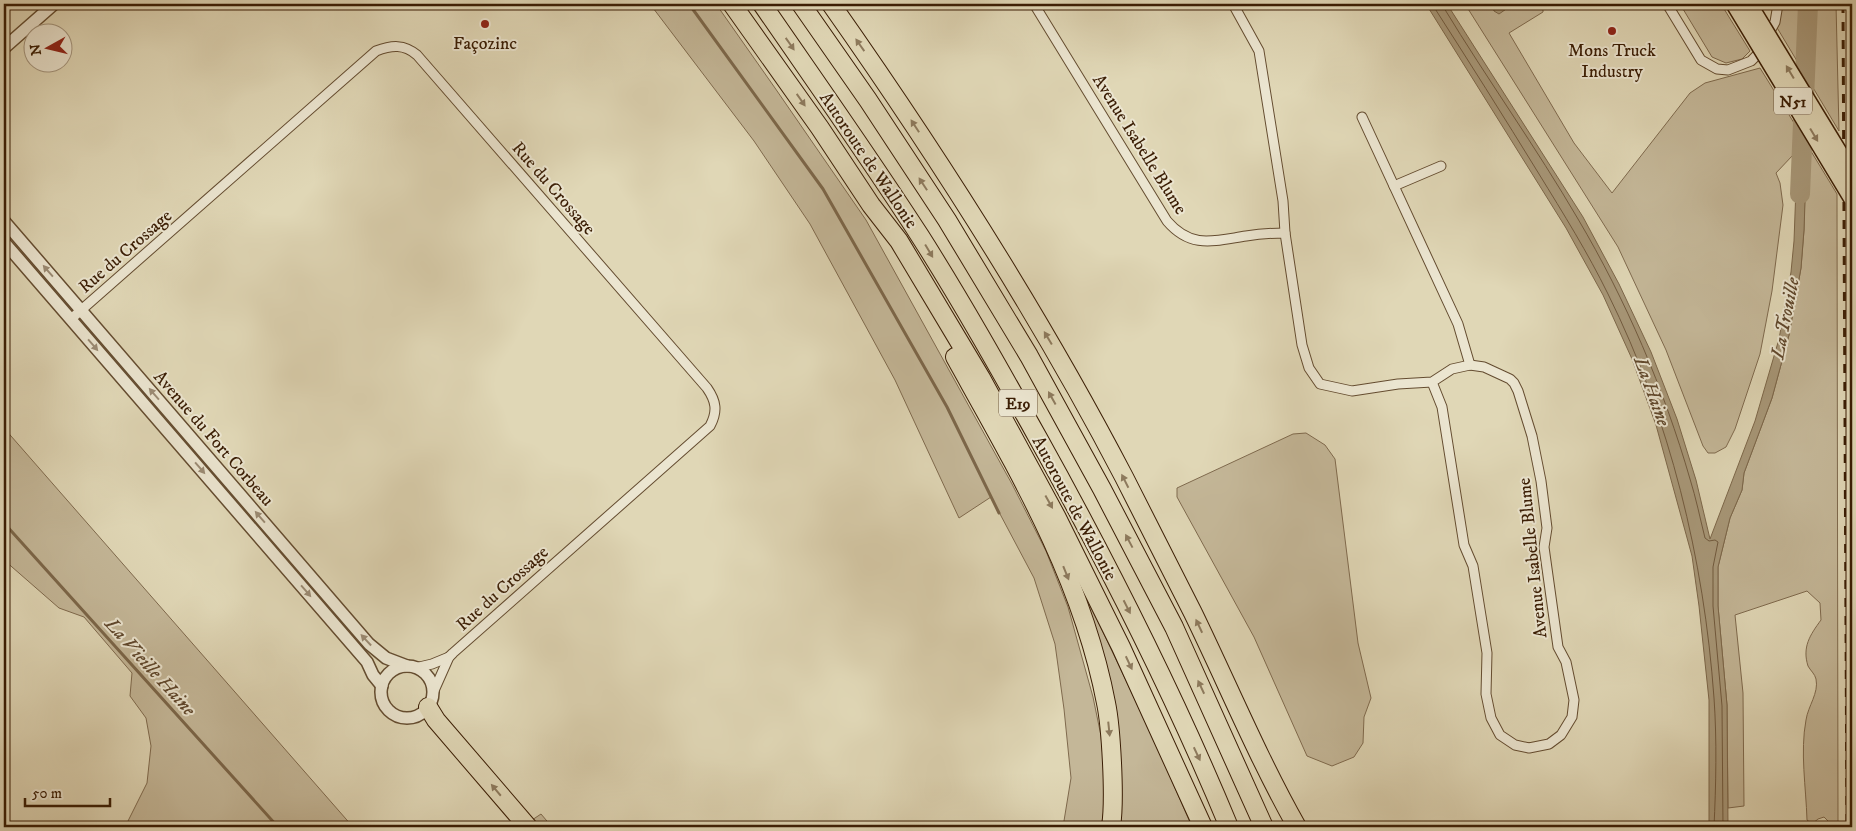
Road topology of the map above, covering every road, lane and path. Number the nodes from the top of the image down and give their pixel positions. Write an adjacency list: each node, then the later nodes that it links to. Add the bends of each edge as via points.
1 (54, 4): 12 (street)
2 (732, 4): 18 (highway, one-way to 18)
3 (762, 4): 34 (highway, Autoroute de Wallonie / E19, one-way to 34, via 921,238 999,368 1075,504 1144,640)
4 (801, 4): 35 (highway, Autoroute de Wallonie / E19, one-way to 4, via 1174,627 1029,356 947,220)
5 (831, 4): 30 (highway, one-way to 5, via 1171,570 1052,344 888,85)
6 (1034, 4): 20 (street, Avenue Isabelle Blume, via 1172,227 1185,236 1205,242)
7 (1233, 4): 20 (street, Avenue Isabelle Blume, via 1259,51)
8 (1667, 4): 11 (street, via 1701,60 1717,69 1728,70 1751,61 1757,55 1775,22)
9 (1734, 4): 17 (main road, N51, one-way to 17, bridge)
10 (1749, 4): 15 (main road, N51, one-way to 10, bridge)
11 (1778, 4)
12 (4, 48)
13 (1362, 117): 16 (street)
14 (1441, 166): 16 (street)
15 (1852, 173)
16 (1394, 186): 24 (street, via 1458,324)
17 (1852, 199)
18 (871, 205): 32 (highway, one-way to 32, via 1021,476 1076,596 1107,704 1112,776); 33 (highway, one-way to 33, via 899,240 937,303 1056,516)
19 (4, 221): 22 (street, Avenue du Fort Corbeau, one-way to 19)
20 (1285, 233): 25 (street, Avenue Isabelle Blume, via 1302,345 1309,368 1320,384 1352,391)
21 (4, 242): 23 (street, Avenue du Fort Corbeau)
22 (82, 310): 23 (street, Rue du Crossage); 26 (street, Rue du Crossage, via 376,51 386,47 408,48 417,55 706,388 714,398 715,407 710,426); 27 (street, Avenue du Fort Corbeau, one-way to 22, via 386,658 370,644)
23 (71, 319): 28 (street, Avenue du Fort Corbeau, one-way to 28, via 363,657)
24 (1470, 366): 25 (street, Avenue Isabelle Blume, via 1452,369); 25 (street, Avenue Isabelle Blume, via 1484,367 1514,383 1532,436 1547,528 1544,547 1558,647 1566,662 1574,700 1572,717 1561,735 1548,744 1529,748 1514,744 1500,735 1491,718 1486,694 1487,653 1474,566 1464,545 1442,407)
25 (1432, 382)
26 (449, 657): 27 (street); 29 (street)
27 (411, 667): 28 (street, via 391,672); 29 (street, via 428,678)
28 (382, 686): 29 (street, via 382,702 400,718 416,717)
29 (430, 700): 31 (highway, one-way to 29, via 436,720)
30 (1256, 749): 36 (highway); 37 (highway)
31 (528, 827)
32 (1111, 827)
33 (1204, 827)
34 (1229, 827)
35 (1264, 827)
36 (1287, 827)
37 (1297, 827)

